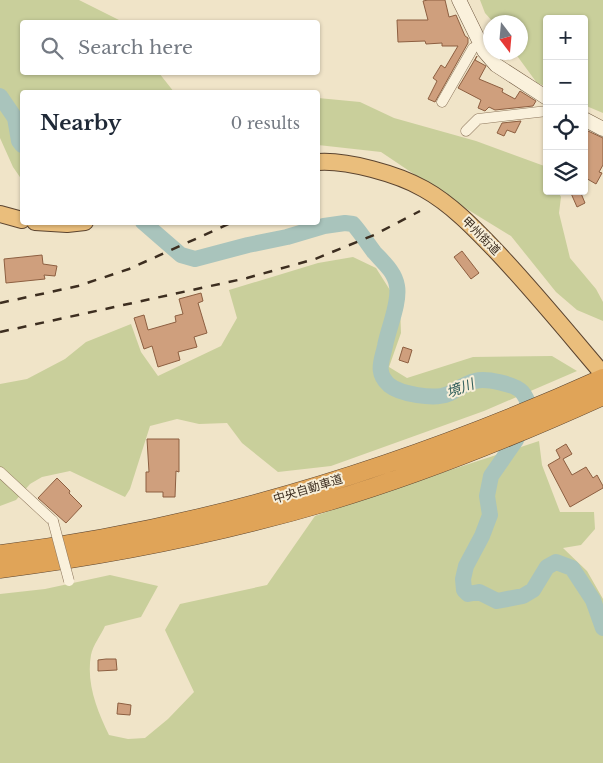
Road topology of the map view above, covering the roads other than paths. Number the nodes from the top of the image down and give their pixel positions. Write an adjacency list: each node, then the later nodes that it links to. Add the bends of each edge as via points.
1 (459, 0): 2 (main road)
2 (480, 45): 3 (main road, via 496,65); 4 (street, via 473,48)
3 (543, 95)
4 (442, 102)
5 (543, 111): 8 (street, via 478,119)
6 (588, 121): 7 (main road)
7 (603, 129)
8 (466, 131)
9 (320, 162): 12 (highway, 甲州街道, via 377,170 424,188 447,205 469,222 517,273)
10 (0, 214): 11 (highway)
11 (20, 219)
12 (603, 374)
13 (603, 378): 16 (highway, 中央自動車道, via 473,433 327,484 154,529)
14 (603, 396): 17 (highway, 中央自動車道, via 428,468 294,511 161,543)
15 (0, 472): 18 (street, bridge, via 53,521)
16 (0, 554)
17 (0, 569)
18 (69, 582)

